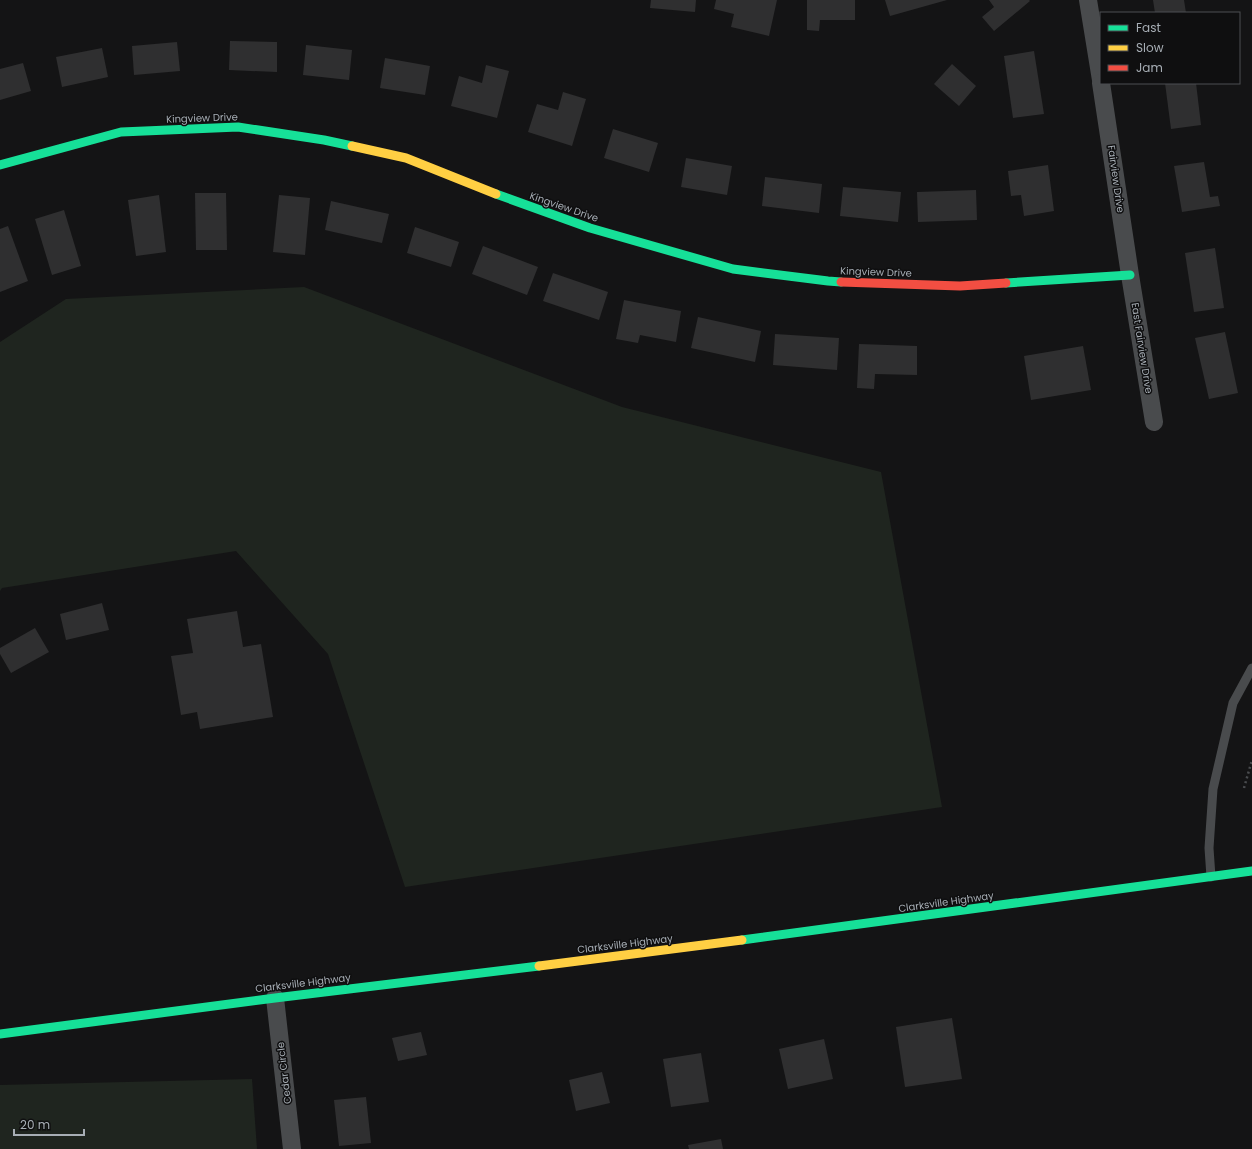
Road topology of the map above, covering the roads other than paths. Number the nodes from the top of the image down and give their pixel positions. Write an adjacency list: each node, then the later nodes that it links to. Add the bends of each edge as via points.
1 (1088, 0): 2 (street, Fairview Drive)
2 (1100, 76)
3 (1101, 84): 5 (street, Fairview Drive)
4 (0, 165): 5 (main road, Kingview Drive, via 121,132 238,127 324,140 406,158 487,191 590,228 733,269 828,281 960,286)
5 (1130, 275): 6 (street, East Fairview Drive)
6 (1154, 422)
7 (1252, 668): 9 (lane, via 1233,703 1213,789 1209,848)
8 (1252, 871): 9 (main road, Clarksville Highway)
9 (1211, 877): 10 (main road, Clarksville Highway, via 714,944)
10 (275, 998): 11 (main road, Clarksville Highway); 12 (street, Cedar Circle)
11 (0, 1034)
12 (292, 1149)

